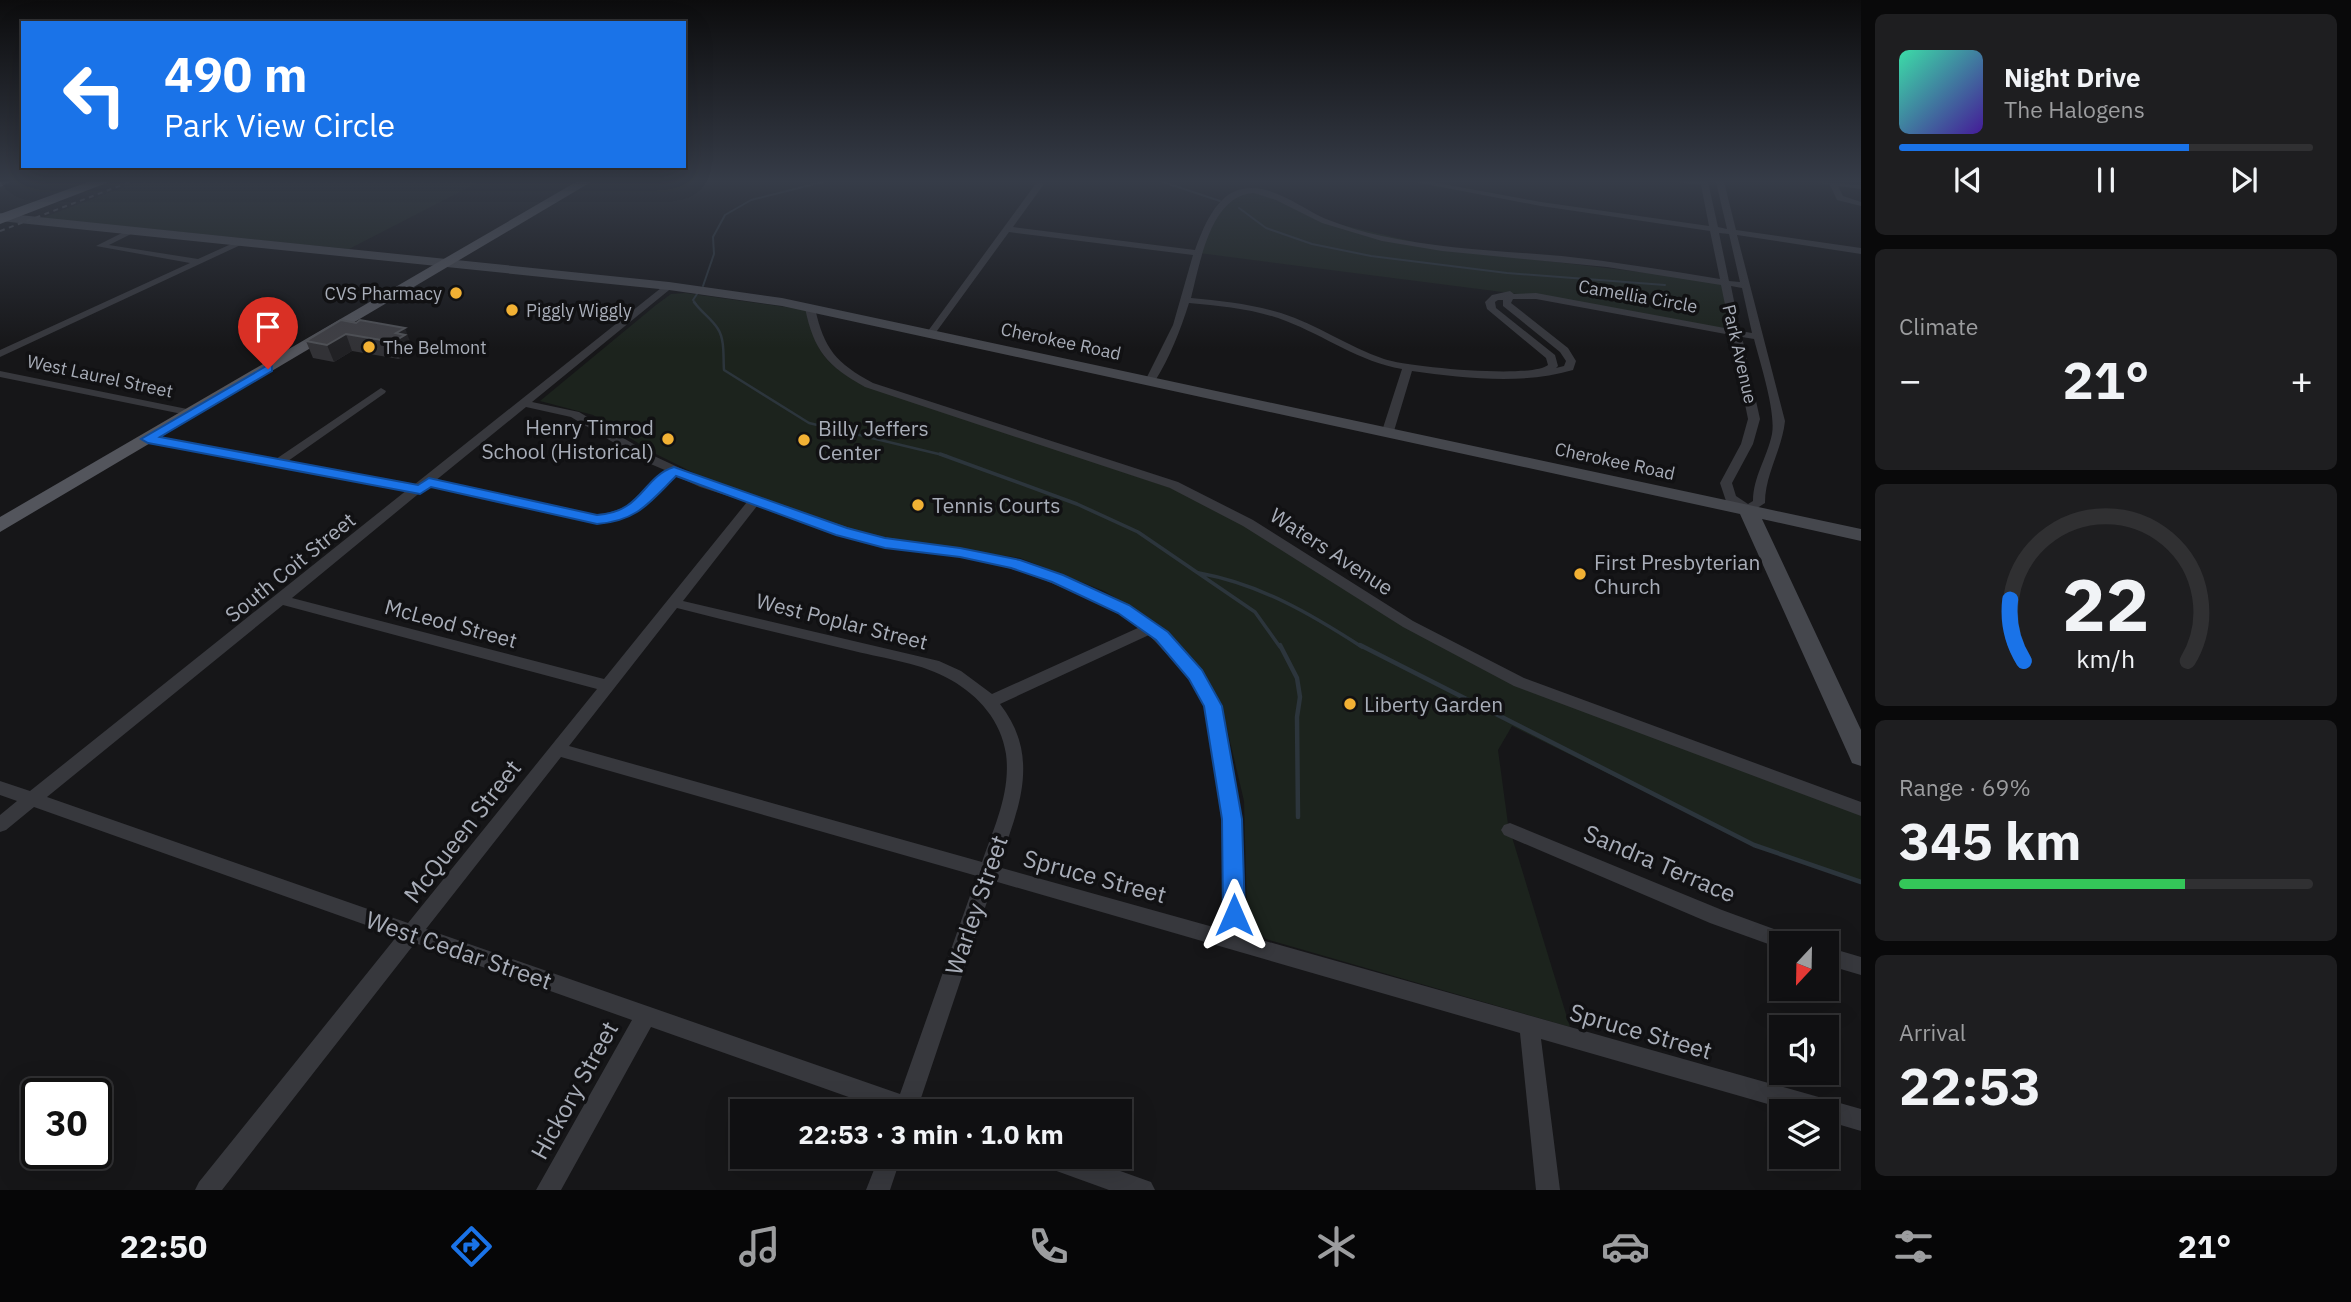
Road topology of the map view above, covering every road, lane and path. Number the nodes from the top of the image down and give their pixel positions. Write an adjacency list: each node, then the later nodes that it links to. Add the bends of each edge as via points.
1 (117, 238): 14 (street, via 100,246)
2 (202, 238): 11 (street, Cherokee Road)
3 (491, 238): 15 (main road)
4 (1001, 238): 23 (street)
5 (1075, 238): 13 (street)
6 (1206, 238): 13 (street)
7 (1387, 238): 16 (street)
8 (1714, 238): 16 (street, Park Avenue)
9 (1735, 238): 18 (street, Park Avenue)
10 (1784, 238): 12 (street)
11 (243, 242): 14 (street); 15 (street, Cherokee Road)
12 (1861, 249)
13 (1199, 253): 20 (street)
14 (199, 262): 25 (street)
15 (446, 264): 17 (street, Cherokee Road); 32 (main road)
16 (1724, 282): 18 (street); 22 (street, Park Avenue)
17 (669, 286): 21 (street, Cherokee Road); 31 (street, South Coit Street)
18 (1745, 286): 24 (street, Park Avenue)
19 (1510, 294): 22 (street, Camellia Circle); 27 (street, via 1495,297 1490,305 1547,352 1553,366); 27 (street, via 1506,301 1510,309 1564,350 1571,361 1564,371)
20 (1185, 296): 26 (street, via 1273,314 1371,357); 29 (street, via 1180,318)
21 (810, 308): 23 (street, Cherokee Road); 51 (street, Waters Avenue, via 820,348 843,371 869,385 1174,485 1248,523 1408,624 1519,682)
22 (1735, 332): 24 (street, Camellia Circle); 39 (street, Park Avenue, via 1754,419 1750,444 1726,483 1730,498)
23 (931, 333): 29 (street, Cherokee Road)
24 (1759, 337): 39 (street, Park Avenue, via 1779,438 1761,476 1759,503)
25 (0, 354)
26 (1408, 367): 27 (street); 33 (street)
27 (1545, 373)
28 (0, 374): 32 (street, West Laurel Street)
29 (1151, 379): 33 (street, Cherokee Road)
30 (381, 391): 35 (street)
31 (523, 403): 36 (street, via 575,414); 37 (street, South Coit Street)
32 (192, 413): 34 (main road)
33 (1388, 431): 39 (street, Cherokee Road)
34 (148, 439): 35 (street); 40 (main road)
35 (280, 461): 37 (street)
36 (674, 471): 37 (street, via 633,511 611,519 590,519); 38 (street)
37 (425, 486): 42 (street, South Coit Street)
38 (754, 502): 43 (street, McQueen Street); 44 (street, via 869,539 1035,570 1110,602)
39 (1748, 510): 41 (street, Cherokee Road); 48 (street, Park Avenue)
40 (0, 526)
41 (1861, 535)
42 (283, 600): 45 (street, McLeod Street); 50 (street, South Coit Street)
43 (674, 603): 45 (street, McQueen Street); 46 (street, West Poplar Street, via 922,661 961,678)
44 (1152, 628): 46 (street); 57 (street, via 1195,675 1216,715 1234,839)
45 (608, 686): 47 (street, McQueen Street)
46 (989, 702): 54 (street, Warley Street, via 1011,734 1017,767 1013,798)
47 (557, 750): 54 (street, Spruce Street); 55 (street, McQueen Street)
48 (1861, 757)
49 (0, 788): 50 (street, West Cedar Street)
50 (33, 799): 52 (street, South Coit Street); 55 (street, West Cedar Street)
51 (1861, 809)
52 (0, 825)
53 (1510, 830): 56 (street, Sandra Terrace)
54 (987, 872): 57 (street, Spruce Street); 63 (street, Warley Street)
55 (411, 934): 60 (street, West Cedar Street); 67 (street, McQueen Street)
56 (1769, 936)
57 (1234, 940): 61 (street, Spruce Street)
58 (1839, 960): 59 (street)
59 (1861, 967)
60 (646, 1016): 62 (street, West Cedar Street); 68 (street, Hickory Street)
61 (1529, 1024): 64 (street, Spruce Street); 71 (street)
62 (879, 1099)
63 (914, 1099)
64 (1861, 1120)
65 (886, 1169): 69 (street)
66 (1083, 1169): 70 (street)
67 (207, 1190)
68 (548, 1190)
69 (878, 1190)
70 (1143, 1190)
71 (1548, 1190)

